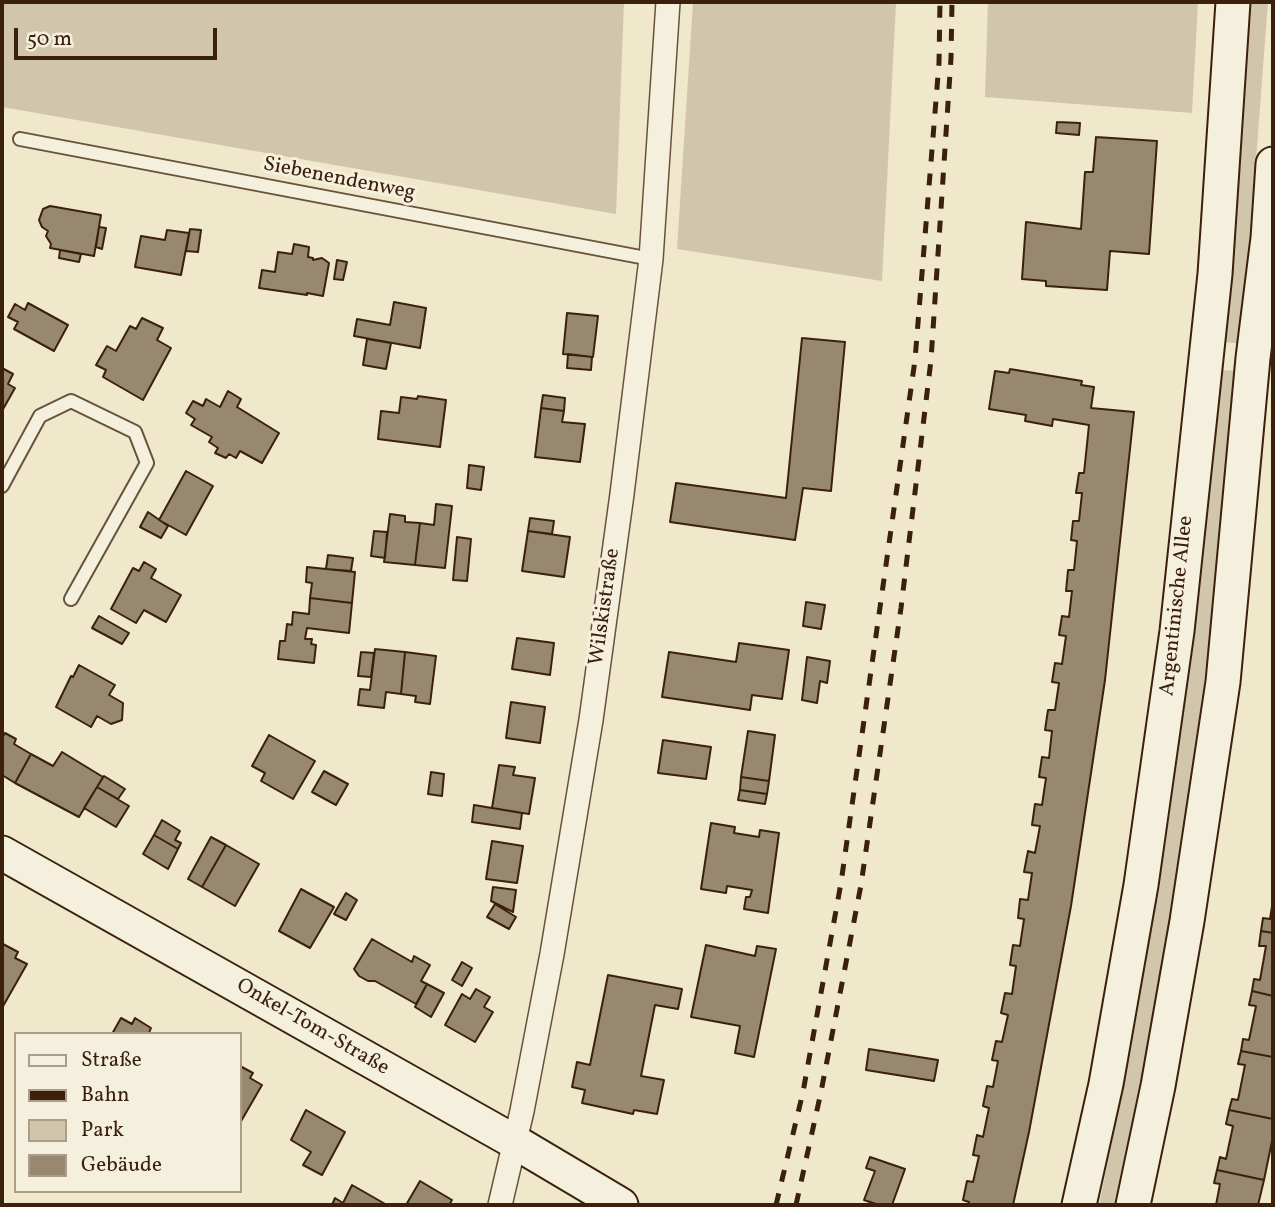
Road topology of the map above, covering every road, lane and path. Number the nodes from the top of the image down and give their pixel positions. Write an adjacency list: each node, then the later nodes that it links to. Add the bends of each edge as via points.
1 (668, 2): 5 (street, Wilskistraße)
2 (1233, 2): 12 (main road, Argentinische Allee, via 1215,274 1177,631 1141,885)
3 (20, 139): 5 (lane, Siebenendenweg)
4 (1273, 164): 13 (main road, via 1221,696 1203,827)
5 (651, 259): 9 (street, Wilskistraße, via 591,720)
6 (2, 486): 7 (lane, via 40,416 71,401 135,432 147,463)
7 (71, 598)
8 (2, 853): 9 (main road, Onkel-Tom-Straße)
9 (515, 1142): 10 (street, Wilskistraße); 11 (main road, Onkel-Tom-Straße)
10 (500, 1205)
11 (621, 1205)
12 (1079, 1205)
13 (1133, 1205)

